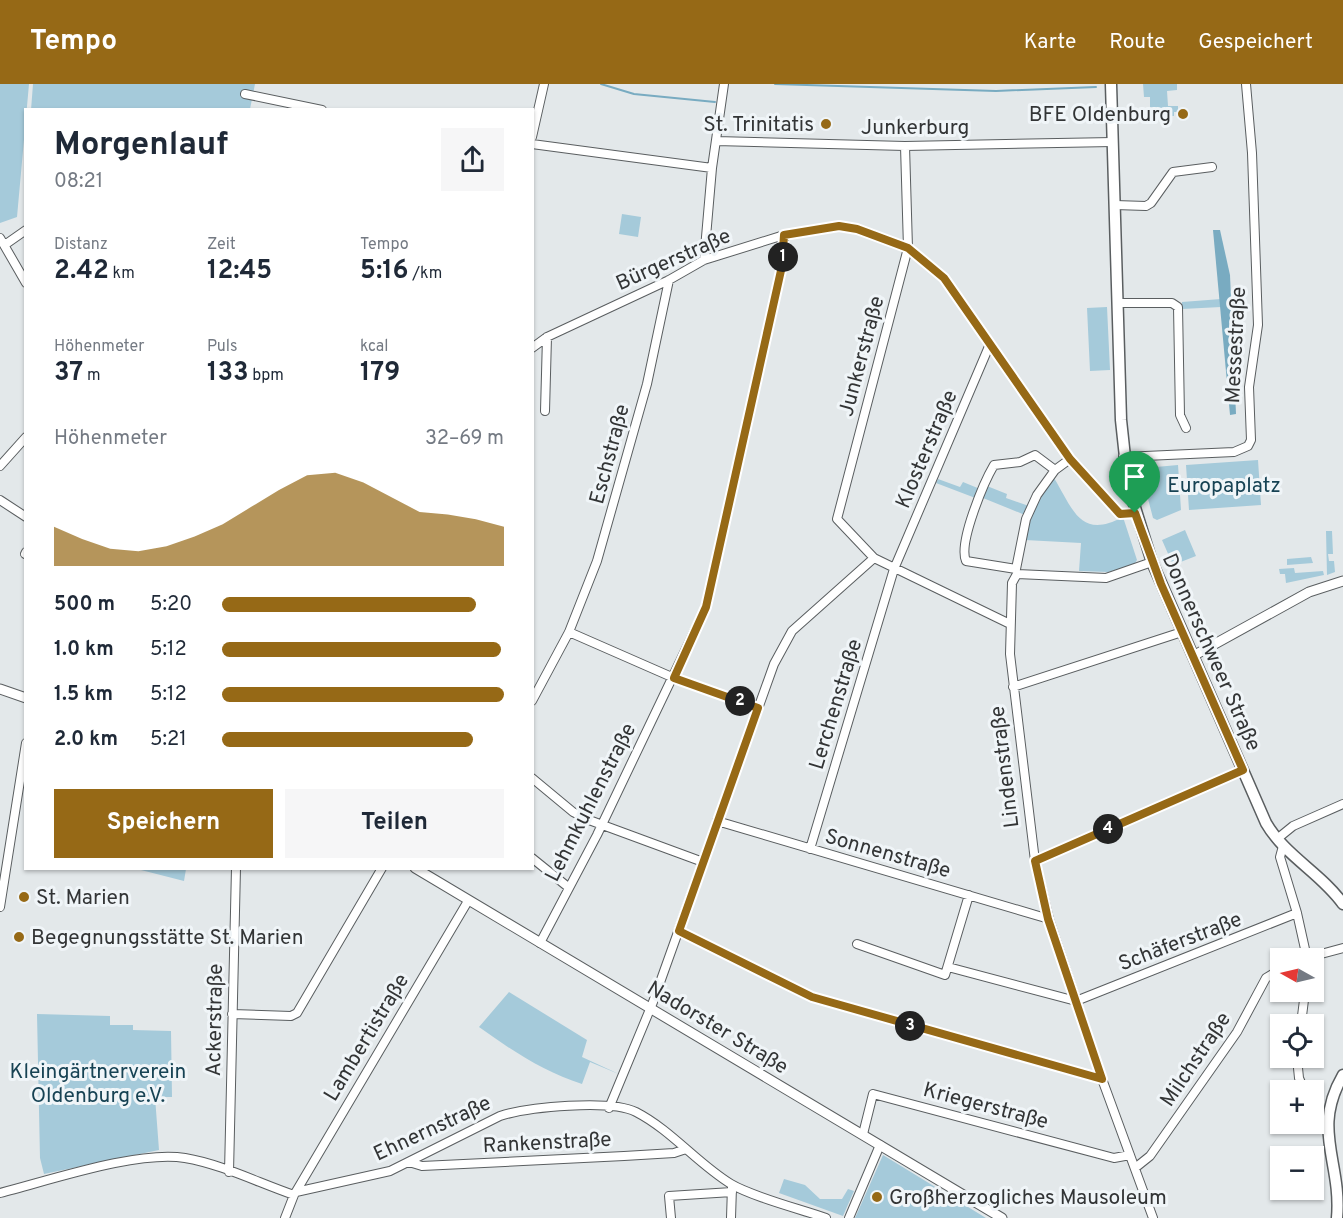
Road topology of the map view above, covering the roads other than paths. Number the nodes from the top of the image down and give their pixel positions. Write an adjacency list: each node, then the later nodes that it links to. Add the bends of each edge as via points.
1 (544, 84): 7 (street)
2 (724, 84): 8 (street)
3 (1111, 84): 9 (main road, Donnerschweer Straße)
4 (1245, 84): 29 (street, Messestraße, via 1252,153 1258,325 1250,376 1251,440 1248,446 1234,452)
5 (245, 94): 6 (street)
6 (299, 108)
7 (534, 128)
8 (716, 141): 11 (street, Junkerburg); 13 (street)
9 (1113, 142): 11 (street, Junkerburg); 14 (main road, Donnerschweer Straße)
10 (534, 144): 13 (street)
11 (905, 147): 18 (street, Junkerstraße)
12 (1212, 167): 14 (street, via 1173,172 1146,206)
13 (712, 168): 19 (street)
14 (1114, 205): 22 (main road, Donnerschweer Straße)
15 (24, 231): 17 (street)
16 (784, 235): 18 (street, Bürgerstraße, via 839,226); 19 (street, Bürgerstraße); 45 (street, Lehmkuhlenstraße, via 782,266 706,607)
17 (3, 241): 20 (street)
18 (908, 248): 24 (street, Bürgerstraße, via 944,278); 36 (street, Junkerstraße, via 837,519)
19 (704, 260): 21 (street, Bürgerstraße)
20 (24, 279)
21 (669, 280): 23 (street, Bürgerstraße); 42 (street, Eschstraße, via 647,384 611,516)
22 (1118, 303): 27 (street, via 1172,303 1178,307 1180,415); 29 (main road, Donnerschweer Straße)
23 (547, 337): 25 (street, Bürgerstraße); 26 (street)
24 (990, 344): 30 (street, Bürgerstraße); 38 (street, Klosterstraße)
25 (534, 347)
26 (545, 411)
27 (1186, 429)
28 (24, 439): 31 (street)
29 (1123, 457): 34 (main road, Donnerschweer Straße)
30 (1070, 459): 32 (street, Lindenstraße); 34 (street, Bürgerstraße, via 1120,514)
31 (0, 466)
32 (1055, 470): 39 (street, Lindenstraße, via 1026,519); 39 (street, via 1035,455 1020,462 994,465 971,520 966,561)
33 (0, 500): 35 (street)
34 (1135, 513): 37 (main road, Donnerschweer Straße)
35 (24, 516)
36 (874, 558): 38 (street); 50 (street, via 786,638)
37 (1152, 562): 39 (street, via 1106,578); 43 (main road, Donnerschweer Straße)
38 (894, 569): 41 (street); 58 (street, Lerchenstraße)
39 (1017, 572): 41 (street, Lindenstraße, via 1012,582)
40 (1343, 581): 44 (street, via 1301,596)
41 (1010, 624): 46 (street, Lindenstraße)
42 (569, 632): 45 (street); 49 (street, Eschstraße)
43 (1182, 632): 44 (main road, Donnerschweer Straße); 46 (street)
44 (1193, 656): 52 (main road, Donnerschweer Straße)
45 (674, 678): 50 (street); 56 (street, Lehmkuhlenstraße)
46 (1013, 687): 60 (street, Lindenstraße)
47 (0, 689): 48 (street)
48 (24, 697)
49 (534, 697)
50 (758, 708): 55 (street)
51 (24, 756): 69 (street)
52 (1243, 770): 57 (main road, Donnerschweer Straße, via 1266,823); 60 (street)
53 (534, 780): 56 (street, via 573,812)
54 (1343, 804): 57 (street, via 1293,826)
55 (717, 822): 58 (street, Sonnenstraße); 61 (street)
56 (601, 825): 61 (street); 65 (street, Lehmkuhlenstraße)
57 (1280, 843): 68 (main road, via 1320,877); 70 (street, Donnerschweer Straße, via 1280,857)
58 (810, 849): 66 (street, Sonnenstraße)
59 (534, 860): 65 (street)
60 (1035, 861): 71 (street, Lindenstraße)
61 (703, 862): 72 (street)
62 (236, 870): 82 (street, Ackerstraße)
63 (381, 870): 82 (street, via 297,1012 291,1016)
64 (418, 870): 67 (street, Nadorster Straße)
65 (568, 887): 73 (street, Lehmkuhlenstraße)
66 (969, 895): 71 (street, Sonnenstraße); 78 (street)
67 (468, 900): 73 (street, Nadorster Straße); 97 (street, Lambertistraße)
68 (1343, 904)
69 (0, 907)
70 (1297, 913): 75 (street, Donnerschweer Straße); 80 (street, Schäferstraße)
71 (1048, 919): 80 (street, Lindenstraße)
72 (679, 931): 81 (street); 84 (street, via 812,997)
73 (540, 943): 81 (street, Nadorster Straße)
74 (857, 944): 78 (street, via 945,975)
75 (1304, 948)
76 (1343, 948): 77 (street)
77 (1324, 953)
78 (948, 967): 80 (street)
79 (1270, 976): 93 (street, Milchstraße, via 1238,1032 1150,1156)
80 (1076, 1001): 84 (street, Lindenstraße)
81 (650, 1008): 85 (street); 88 (street, Nadorster Straße)
82 (232, 1014): 94 (street, Ackerstraße)
83 (1343, 1075): 87 (main road, via 1330,1101)
84 (1102, 1079): 91 (street, Lindenstraße)
85 (609, 1108): 90 (street, Ehnernstraße, via 638,1113); 92 (street, Ehnernstraße, via 517,1110)
86 (1324, 1124): 87 (street)
87 (1327, 1125): 106 (main road, via 1337,1184)
88 (863, 1134): 89 (street, Nadorster Straße); 91 (street, Kriegerstraße, via 873,1094 1114,1158)
89 (880, 1145): 103 (street); 104 (street, Nadorster Straße)
90 (686, 1149): 92 (street, Rankenstraße, via 674,1153 482,1164 422,1166); 95 (street, Ehnernstraße)
91 (1130, 1155): 93 (street, Lindenstraße)
92 (410, 1162): 97 (street, Ehnernstraße, via 390,1171)
93 (1135, 1168): 105 (street, Lindenstraße)
94 (229, 1172): 96 (street, via 196,1160 160,1156); 97 (street)
95 (732, 1188): 98 (street, Ehnernstraße); 100 (street, via 669,1196); 101 (street)
96 (0, 1193)
97 (295, 1193): 99 (street, Lambertistraße)
98 (804, 1214): 102 (street, Ehnernstraße)
99 (285, 1218)
100 (671, 1218)
101 (730, 1218)
102 (826, 1218)
103 (849, 1218)
104 (1002, 1218)
105 (1153, 1218)
106 (1337, 1218)

